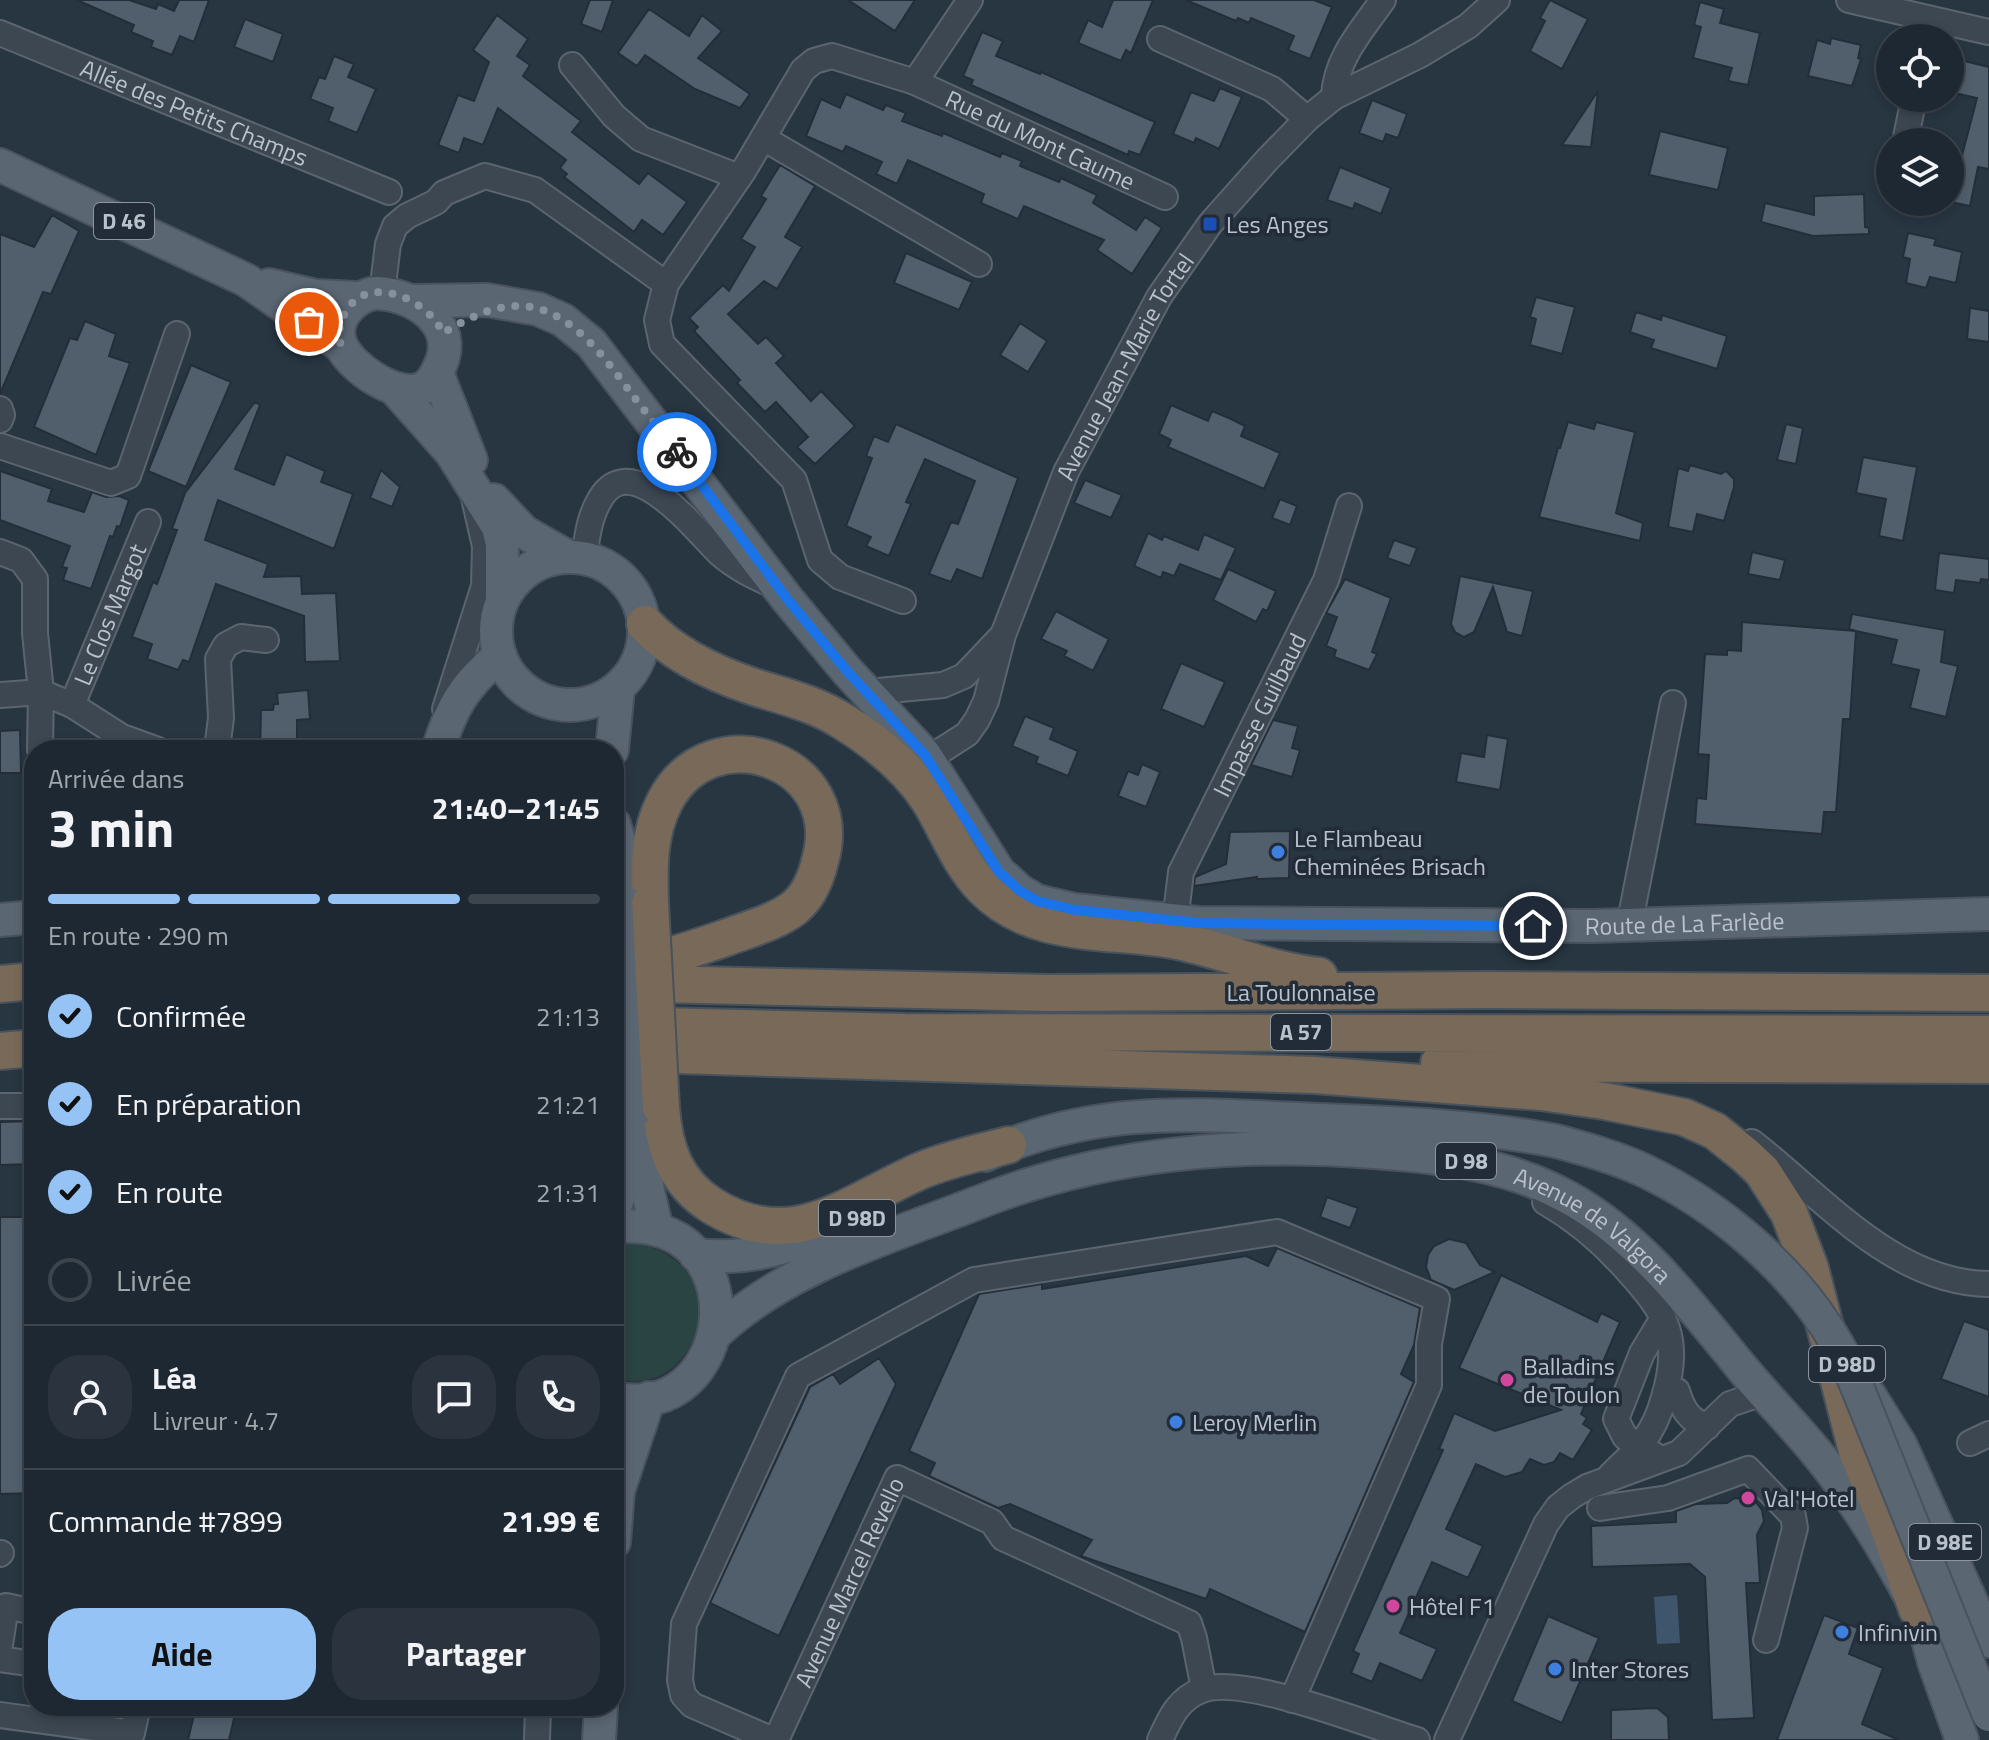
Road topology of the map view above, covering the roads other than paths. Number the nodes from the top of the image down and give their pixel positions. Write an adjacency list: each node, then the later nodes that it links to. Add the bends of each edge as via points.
1 (970, 0): 11 (street)
2 (1383, 0): 12 (street, via 1344,58)
3 (1497, 0): 12 (street, Avenue Jean-Marie Tortel, via 1468,26 1420,55)
4 (1849, 0): 5 (street)
5 (1917, 24)
6 (1964, 30): 7 (street)
7 (1989, 32)
8 (0, 33): 17 (street, Allée des Petits Champs)
9 (1160, 39): 13 (street, via 1272,89)
10 (572, 65): 16 (street, via 614,116 641,139)
11 (915, 82): 14 (street, Rue du Mont Caume, via 832,56 814,61 803,70); 18 (street, Rue du Mont Caume)
12 (1334, 97): 13 (street, Avenue Jean-Marie Tortel)
13 (1307, 119): 42 (street, Avenue Jean-Marie Tortel, via 1210,224 1159,297 1066,472)
14 (763, 138): 16 (street, Rue du Mont Caume); 19 (street)
15 (0, 165): 20 (main road, D 46)
16 (739, 177): 21 (street, Rue du Mont Caume)
17 (389, 192)
18 (1165, 197)
19 (979, 264)
20 (246, 280): 22 (main road, D 46, via 316,296); 27 (main road, D 46)
21 (666, 284): 22 (street, via 535,190 485,176 444,193 395,226); 40 (street, via 657,320 662,344 794,480 820,560 840,577)
22 (369, 296): 23 (main road, via 399,295); 27 (main road, via 340,324)
23 (413, 301): 24 (main road, Route de La Farlède, via 487,300); 25 (main road, via 431,314)
24 (512, 306): 25 (main road, Route de La Farlède); 38 (main road, Route de La Farlède, via 552,314 591,343)
25 (443, 333): 28 (main road)
26 (177, 334): 32 (street, via 128,476 111,483)
27 (341, 346): 29 (main road, via 363,371)
28 (437, 373): 29 (main road, via 424,388); 37 (main road, via 472,463 492,498 524,532)
29 (395, 389): 33 (main road, via 438,436)
30 (0, 409): 31 (street)
31 (0, 420)
32 (0, 446)
33 (473, 488): 39 (main road, via 498,527); 52 (street, via 486,572 473,628 448,694)
34 (1349, 506): 64 (street, Impasse Guilbaud, via 1326,580 1181,872)
35 (148, 522): 50 (street, Le Clos Margot)
36 (0, 552): 46 (street, Le Clos Margot, via 21,560 35,579)
37 (575, 557): 38 (street, via 602,495 618,484 638,484 658,493 738,567); 39 (main road, via 536,564); 41 (main road, via 606,565 625,580 639,601)
38 (779, 587): 47 (main road, Route de La Farlède)
39 (502, 598): 44 (main road, via 495,622)
40 (903, 601)
41 (645, 624): 45 (main road, via 634,670); 70 (highway, via 701,665 811,704 870,739 920,788 984,889 1034,920 1085,932 1174,940 1299,974)
42 (1003, 635): 47 (street, Avenue Jean-Marie Tortel, via 964,676 943,685); 58 (street, Avenue Jean-Marie Tortel, via 977,720 967,734)
43 (266, 640): 55 (street, via 241,637 226,645 218,659)
44 (507, 668): 51 (main road, via 524,690 546,702); 52 (main road, via 463,708)
45 (618, 688): 51 (main road, via 596,701); 57 (main road)
46 (41, 692): 48 (street, Le Clos Margot); 50 (street, Le Clos Margot); 53 (street)
47 (868, 692): 58 (main road, Route de La Farlède)
48 (0, 695)
49 (1673, 703): 65 (street)
50 (72, 705): 54 (street, Le Clos Margot)
51 (571, 706): 56 (main road, via 584,718)
52 (442, 737)
53 (40, 740)
54 (130, 740)
55 (218, 740)
56 (592, 740)
57 (613, 740)
58 (928, 759): 64 (main road, Route de La Farlède, via 990,860 1020,891 1075,910)
59 (624, 857): 60 (main road)
60 (639, 903): 66 (highway, via 659,816 672,790 703,764 730,754 758,755 791,771 815,797 824,829 823,852 812,885 792,910 675,955); 84 (highway, bridge)
61 (1989, 914): 65 (main road, Route de La Farlède)
62 (24, 918): 63 (main road)
63 (0, 920)
64 (1175, 922): 65 (main road, Route de La Farlède)
65 (1629, 926)
66 (624, 965)
67 (24, 982): 69 (highway)
68 (624, 983): 70 (highway, La Toulonnaise / A 57, via 1050,993)
69 (0, 984)
70 (1488, 990): 71 (highway, La Toulonnaise / A 57)
71 (1989, 993)
72 (624, 1025): 75 (highway, La Toulonnaise / A 57, via 905,1032)
73 (24, 1032): 74 (highway)
74 (0, 1034)
75 (1989, 1034)
76 (24, 1049): 77 (highway)
77 (0, 1051)
78 (624, 1053): 79 (highway)
79 (901, 1060): 80 (highway); 81 (highway)
80 (1989, 1065)
81 (1314, 1075): 91 (street, via 1545,1079 1608,1086 1683,1105 1735,1129 1889,1250 1945,1279); 106 (highway, via 1604,1101 1684,1117 1715,1131 1745,1155 1775,1189 1798,1236 1857,1451)
82 (0, 1106): 83 (street)
83 (24, 1106)
84 (646, 1115): 85 (highway, via 684,1181 709,1203 757,1226 823,1218 923,1170); 87 (main road); 89 (main road, via 648,1192)
85 (1008, 1145): 90 (main road, D 98D, via 798,1244 751,1256); 94 (main road, D 98D, bridge, via 1099,1120 1167,1114 1420,1124 1556,1141 1642,1170 1710,1211 1783,1273)
86 (1426, 1156): 92 (street, via 1501,1182 1567,1214 1622,1265); 93 (main road, Avenue de Valgora / D 98, via 1207,1150 1108,1163 1007,1191 819,1266 741,1309); 96 (main road, Avenue de Valgora / D 98, via 1520,1176 1586,1207 1662,1275)
87 (624, 1180)
88 (624, 1226): 89 (main road)
89 (657, 1230): 90 (main road)
90 (696, 1255): 93 (main road, via 715,1292)
91 (1989, 1284)
92 (1663, 1318): 95 (street, via 1672,1347); 100 (street, via 1642,1353 1616,1419 1625,1437)
93 (716, 1333): 98 (main road, via 699,1368 685,1382)
94 (1839, 1347): 109 (main road, D 98E, bridge, via 1900,1444); 116 (main road, D 98D, bridge)
95 (1667, 1388): 99 (street, via 1677,1391 1691,1420); 100 (street)
96 (1763, 1393): 99 (street, via 1730,1404); 106 (main road, Avenue de Valgora / D 98, via 1816,1452 1863,1517)
97 (624, 1398): 98 (main road)
98 (649, 1398): 102 (main road)
99 (1707, 1427): 101 (street)
100 (1640, 1445): 101 (street); 103 (street)
101 (1669, 1457): 103 (street); 104 (street)
102 (624, 1473)
103 (1604, 1481): 125 (street, via 1572,1496 1546,1524)
104 (1692, 1489): 105 (street); 108 (street, via 1748,1469 1793,1516 1795,1528)
105 (1600, 1508)
106 (1917, 1609): 126 (main road, Avenue de Valgora / D 98)
107 (24, 1610): 110 (street, via 6,1606)
108 (1766, 1640)
109 (1989, 1641)
110 (0, 1645)
111 (0, 1659): 112 (street)
112 (24, 1663)
113 (1204, 1689): 114 (street, via 1254,1688); 122 (street, Avenue Marcel Revello, via 1189,1623 1003,1538 992,1522 897,1478); 123 (street, via 1172,1712)
114 (1292, 1700): 122 (street, via 1429,1385 1437,1299 1277,1232 974,1280 798,1376 684,1624 680,1680 692,1705); 124 (street)
115 (0, 1715): 117 (street, via 132,1733)
116 (1989, 1715)
117 (136, 1716)
118 (538, 1716): 120 (street)
119 (600, 1716): 121 (main road)
120 (537, 1740)
121 (599, 1740)
122 (775, 1740)
123 (1160, 1740)
124 (1417, 1740)
125 (1447, 1740)
126 (1962, 1740)

